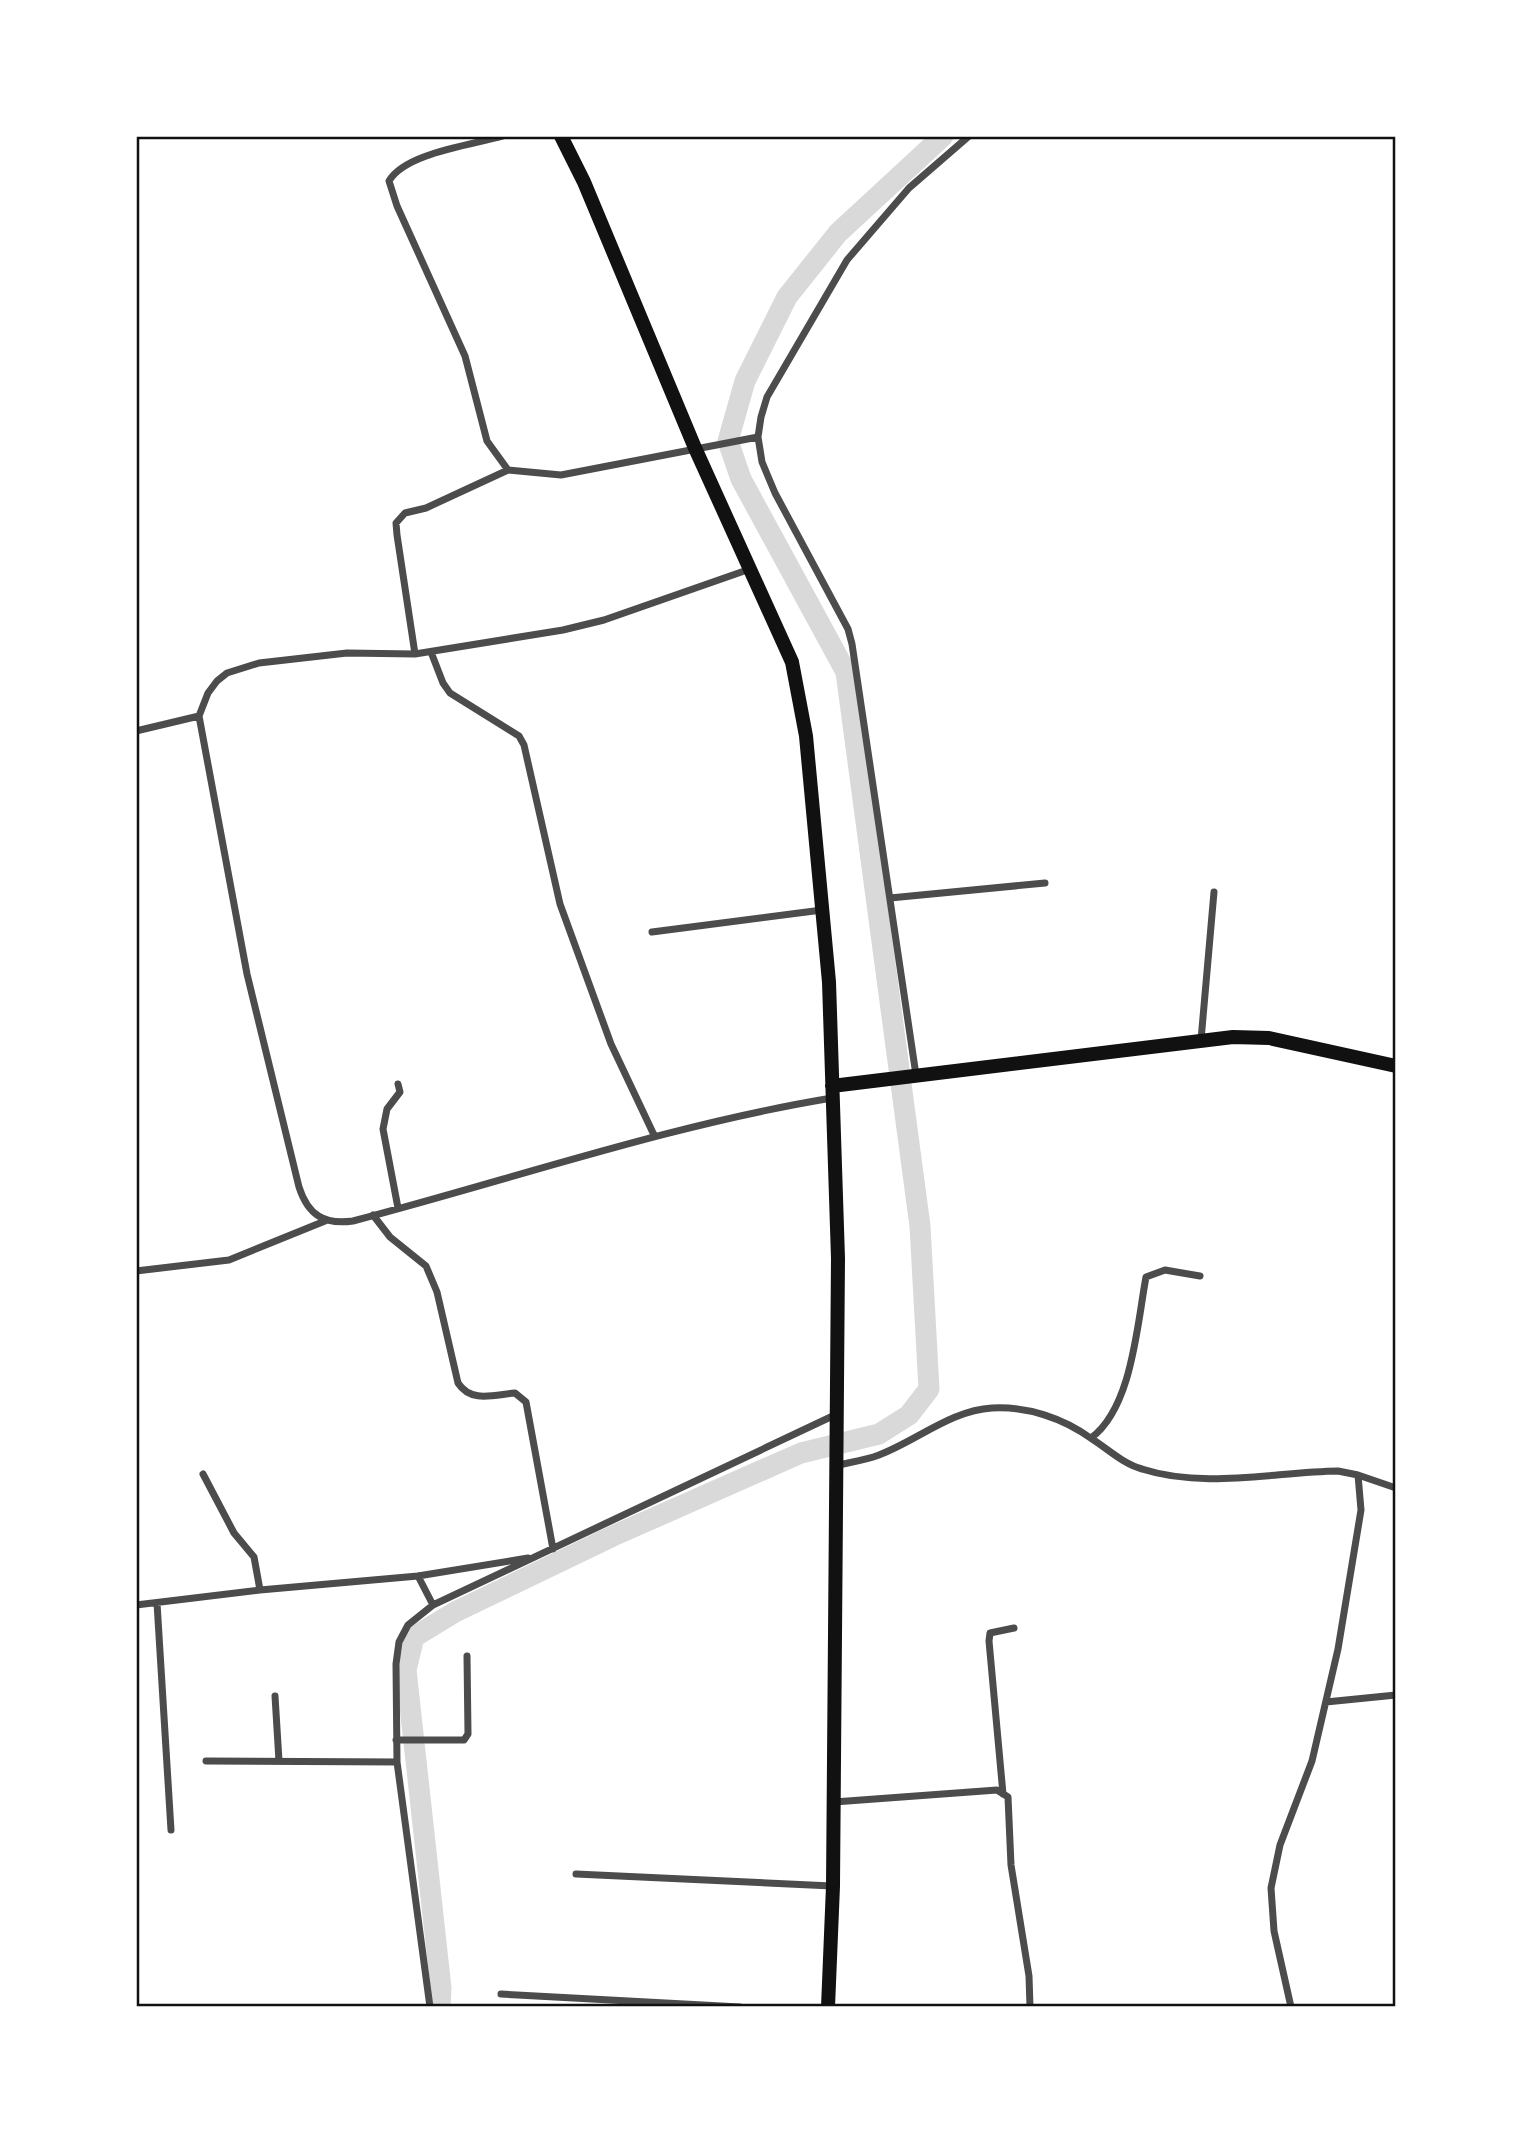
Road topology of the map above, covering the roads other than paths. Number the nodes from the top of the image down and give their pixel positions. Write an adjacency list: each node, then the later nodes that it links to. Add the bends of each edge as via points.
1 (503, 136): 6 (street, via 418,159 395,171 389,181 466,356 487,441)
2 (561, 136): 5 (main road)
3 (969, 136): 4 (street, via 909,188 847,260 768,397)
4 (758, 437): 5 (street); 14 (street, via 775,493 848,629)
5 (695, 448): 6 (street, via 562,475); 7 (main road)
6 (508, 470): 9 (street, via 405,513 396,523)
7 (750, 569): 8 (street, via 579,627); 15 (main road, via 792,662 806,736)
8 (431, 652): 9 (street); 22 (street, via 450,693 519,736 524,745 559,904 609,1038)
9 (415, 654): 10 (street, via 347,653 240,668 212,687)
10 (199, 716): 11 (street); 25 (street, via 247,974 299,1187 312,1214)
11 (136, 731)
12 (1045, 883): 14 (street)
13 (1214, 892): 17 (street)
14 (890, 898): 19 (street)
15 (823, 910): 16 (street); 21 (main road)
16 (652, 932)
17 (1201, 1041): 18 (main road, via 1269,1038); 19 (main road)
18 (1395, 1066)
19 (910, 1077): 21 (main road)
20 (398, 1084): 23 (street, via 400,1092 387,1109 383,1129)
21 (832, 1092): 22 (street); 28 (main road)
22 (654, 1135): 23 (street)
23 (398, 1208): 24 (street)
24 (373, 1215): 25 (street, via 339,1223); 34 (street, via 390,1237 426,1266 464,1392 471,1397 515,1393 526,1402)
25 (326, 1221): 26 (street, via 221,1262)
26 (136, 1271)
27 (1200, 1276): 29 (street, via 1165,1270 1146,1277 1125,1386 1104,1428)
28 (838, 1420): 30 (main road); 34 (street)
29 (1091, 1438): 30 (street, via 1023,1408 990,1408 966,1413 877,1456); 32 (street, via 1138,1469 1167,1476 1206,1479 1338,1471)
30 (838, 1459): 51 (main road)
31 (203, 1474): 37 (street, via 234,1533 254,1557)
32 (1358, 1475): 33 (street); 45 (street, via 1361,1510)
33 (1395, 1489)
34 (553, 1549): 35 (street)
35 (539, 1556): 36 (street); 40 (street)
36 (418, 1576): 37 (street); 40 (street)
37 (260, 1590): 38 (street)
38 (157, 1603): 39 (street); 52 (street)
39 (136, 1605)
40 (433, 1605): 46 (street, via 408,1625 399,1642)
41 (1014, 1628): 50 (street, via 990,1633 989,1641)
42 (467, 1656): 46 (street, via 468,1734 458,1742)
43 (1395, 1695): 45 (street)
44 (275, 1696): 48 (street)
45 (1325, 1702): 60 (street, via 1312,1761 1280,1845 1271,1888)
46 (400, 1740): 49 (street)
47 (206, 1761): 48 (street)
48 (279, 1761): 49 (street)
49 (397, 1762): 56 (street)
50 (1000, 1792): 51 (street); 59 (street, via 1008,1797 1010,1811 1011,1865)
51 (834, 1802): 54 (main road)
52 (171, 1830)
53 (576, 1874): 54 (street)
54 (833, 1886): 58 (main road)
55 (501, 1994): 57 (street)
56 (430, 2007)
57 (740, 2007)
58 (828, 2007)
59 (1030, 2007)
60 (1291, 2007)

